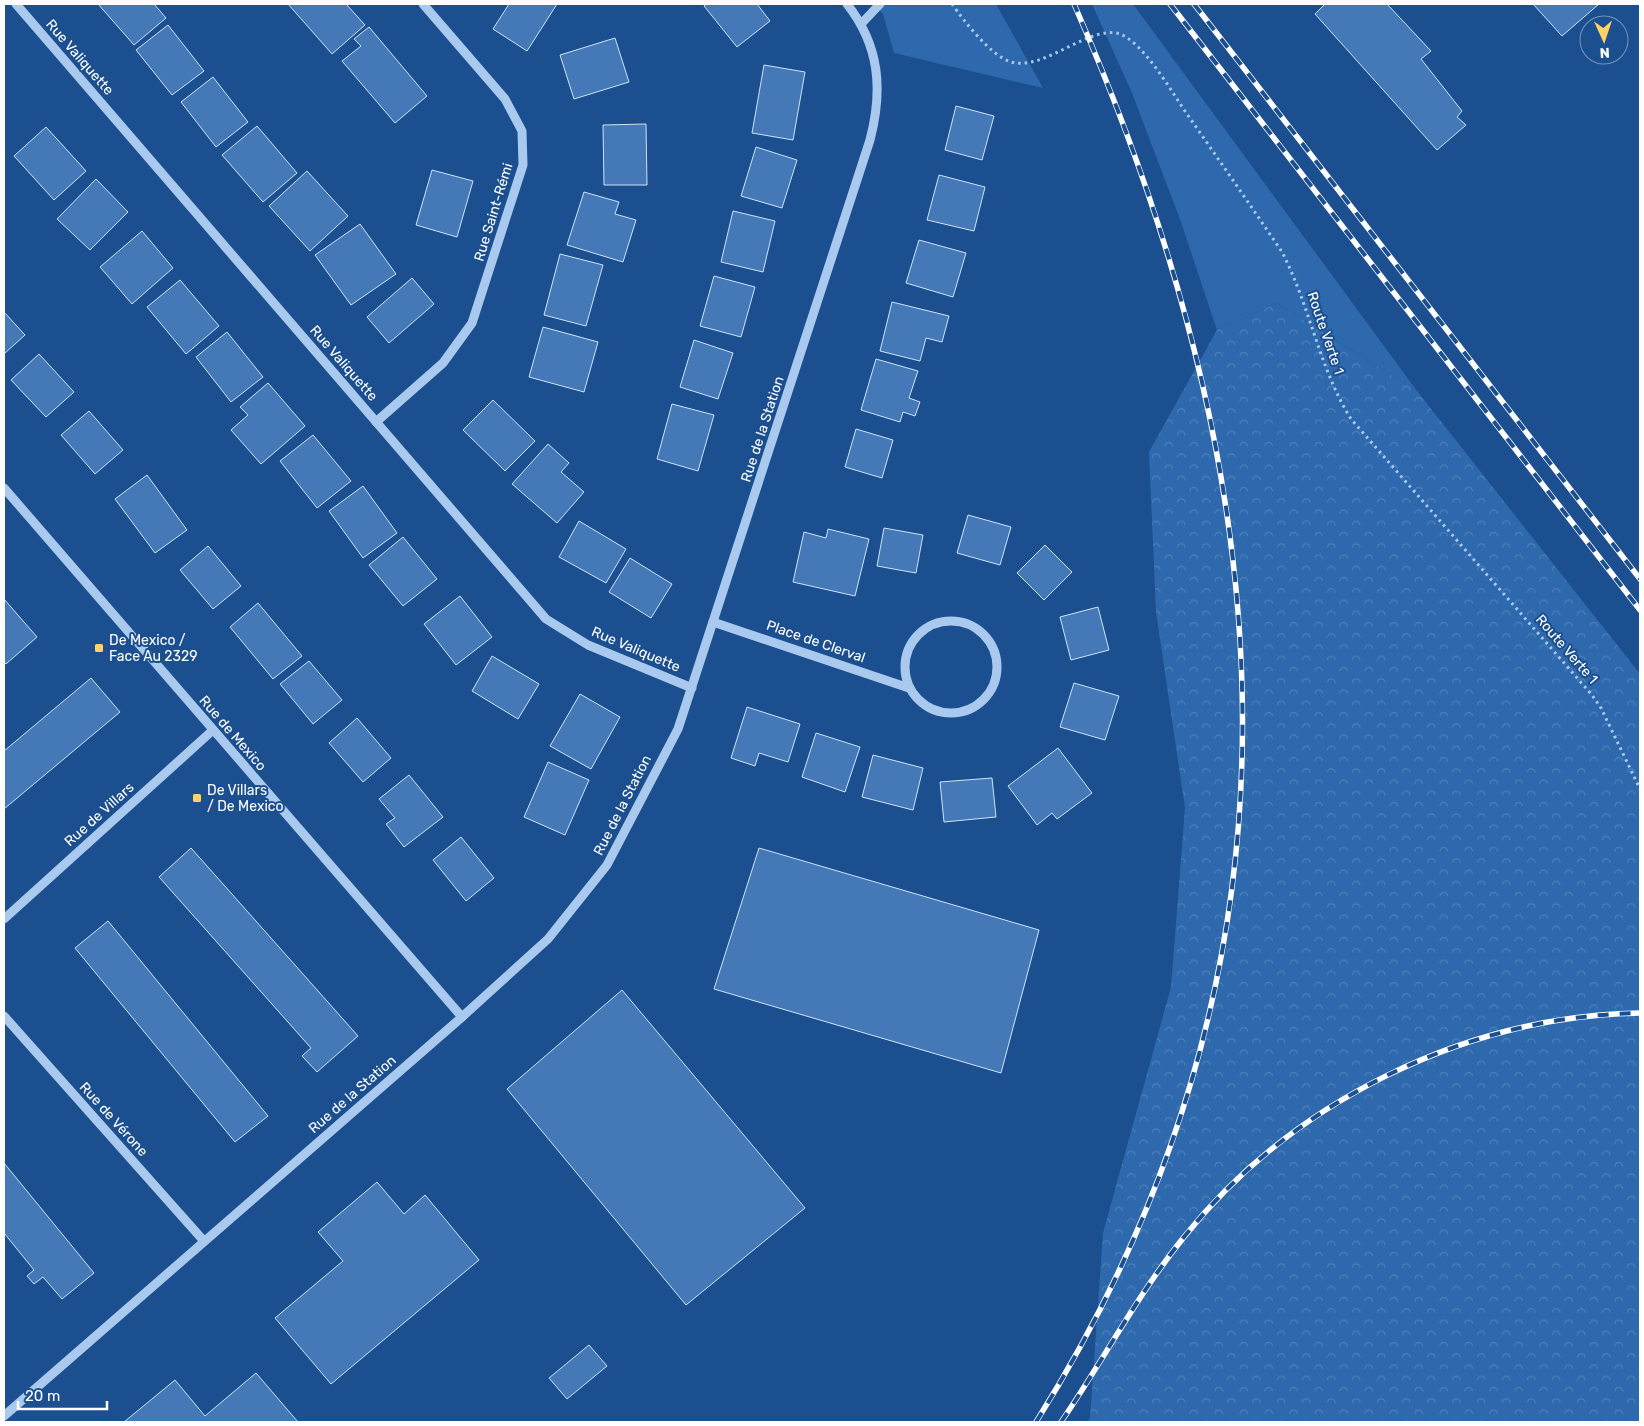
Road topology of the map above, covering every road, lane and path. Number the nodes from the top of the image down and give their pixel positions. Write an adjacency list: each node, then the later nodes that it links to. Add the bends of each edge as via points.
1 (16, 4): 7 (street, Rue Valiquette)
2 (423, 4): 7 (street, Rue Saint-Rémi, via 505,99 522,131 523,166 472,323 443,363)
3 (847, 4): 6 (street, Rue de la Station)
4 (880, 4): 6 (street)
5 (952, 4): 13 (path, Route Verte 1, via 992,49 1013,62 1041,59 1107,32 1121,35 1135,46 1181,105 1282,252 1296,279 1333,386 1351,419 1587,689 1601,708)
6 (861, 24): 9 (street, Rue de la Station, via 873,49 876,65 877,106 870,140)
7 (376, 422): 10 (street, Rue Valiquette, via 546,618 588,645)
8 (4, 488): 12 (street, Rue de Mexico)
9 (713, 622): 10 (street, Rue de la Station); 11 (street, Place de Clerval)
10 (692, 688): 16 (street, Rue de la Station, via 678,729 607,866 548,939)
11 (909, 688): 11 (street, Place de Clerval, via 918,701 931,710 947,714 978,706 989,695 998,665 987,637 962,622 932,625 910,644 905,658)
12 (213, 730): 14 (street, Rue de Villars); 16 (street, Rue de Mexico)
13 (1640, 789)
14 (4, 919)
15 (4, 1016): 17 (street, Rue de Vérone)
16 (462, 1017): 17 (street, Rue de la Station)
17 (203, 1240): 18 (street, Rue de la Station)
18 (4, 1416)

